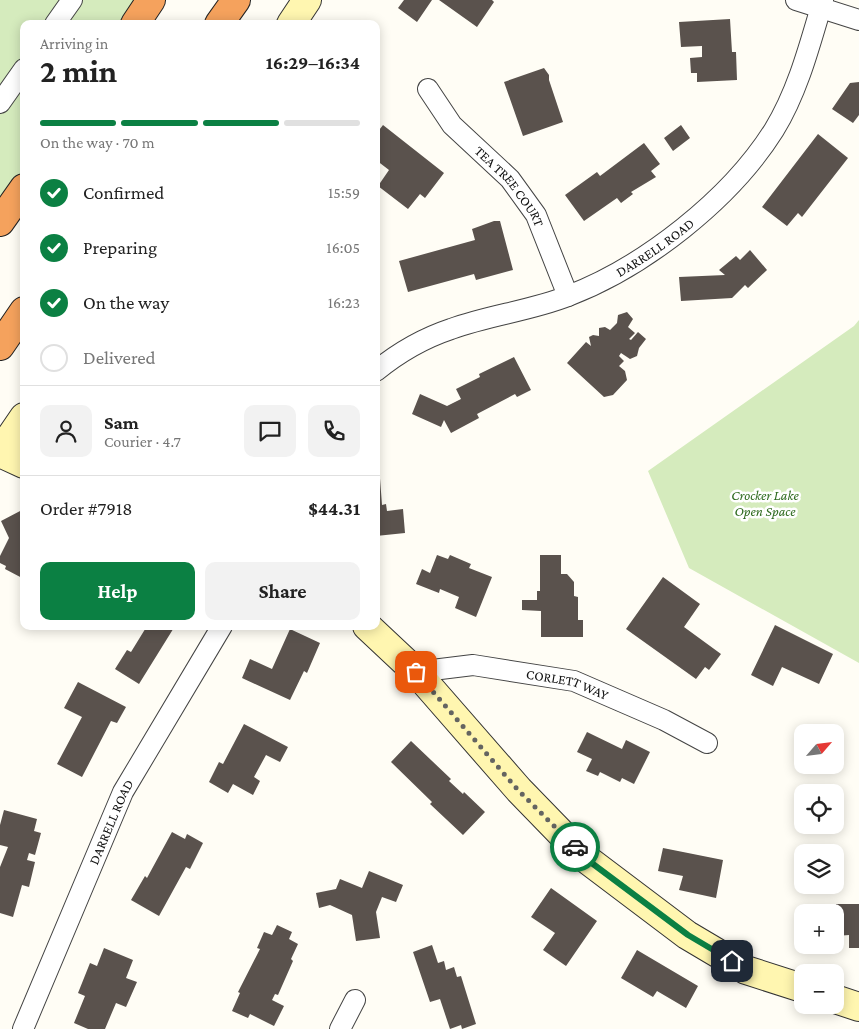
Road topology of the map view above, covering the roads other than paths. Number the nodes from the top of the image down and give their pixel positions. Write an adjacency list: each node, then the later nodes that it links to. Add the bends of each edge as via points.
1 (72, 0): 7 (street)
2 (151, 0): 8 (highway)
3 (236, 0): 9 (highway)
4 (307, 0): 10 (street)
5 (796, 0): 6 (street)
6 (822, 4): 11 (street); 17 (street, DARRELL ROAD, via 799,77 774,130 738,176 685,228 636,262)
7 (58, 20)
8 (138, 20)
9 (223, 20)
10 (294, 20)
11 (859, 20)
12 (20, 75): 14 (street)
13 (428, 89): 17 (street, TEA TREE COURT, via 452,125 510,178 536,215)
14 (0, 103)
15 (20, 194): 16 (highway)
16 (0, 222)
17 (568, 296): 20 (street, DARRELL ROAD, via 451,329 396,355)
18 (20, 318): 19 (highway)
19 (0, 346)
20 (380, 368)
21 (20, 423): 22 (street)
22 (0, 452): 23 (street)
23 (20, 462)
24 (220, 630): 32 (street, DARRELL ROAD, via 123,792)
25 (371, 630): 26 (street)
26 (416, 672): 27 (street, CORLETT WAY, via 473,665 574,681 664,720); 28 (street, via 518,790 585,858 688,935 746,970)
27 (707, 743)
28 (794, 985)
29 (355, 1000): 33 (street)
30 (844, 1002): 31 (street)
31 (859, 1007)
32 (23, 1029)
33 (340, 1029)

